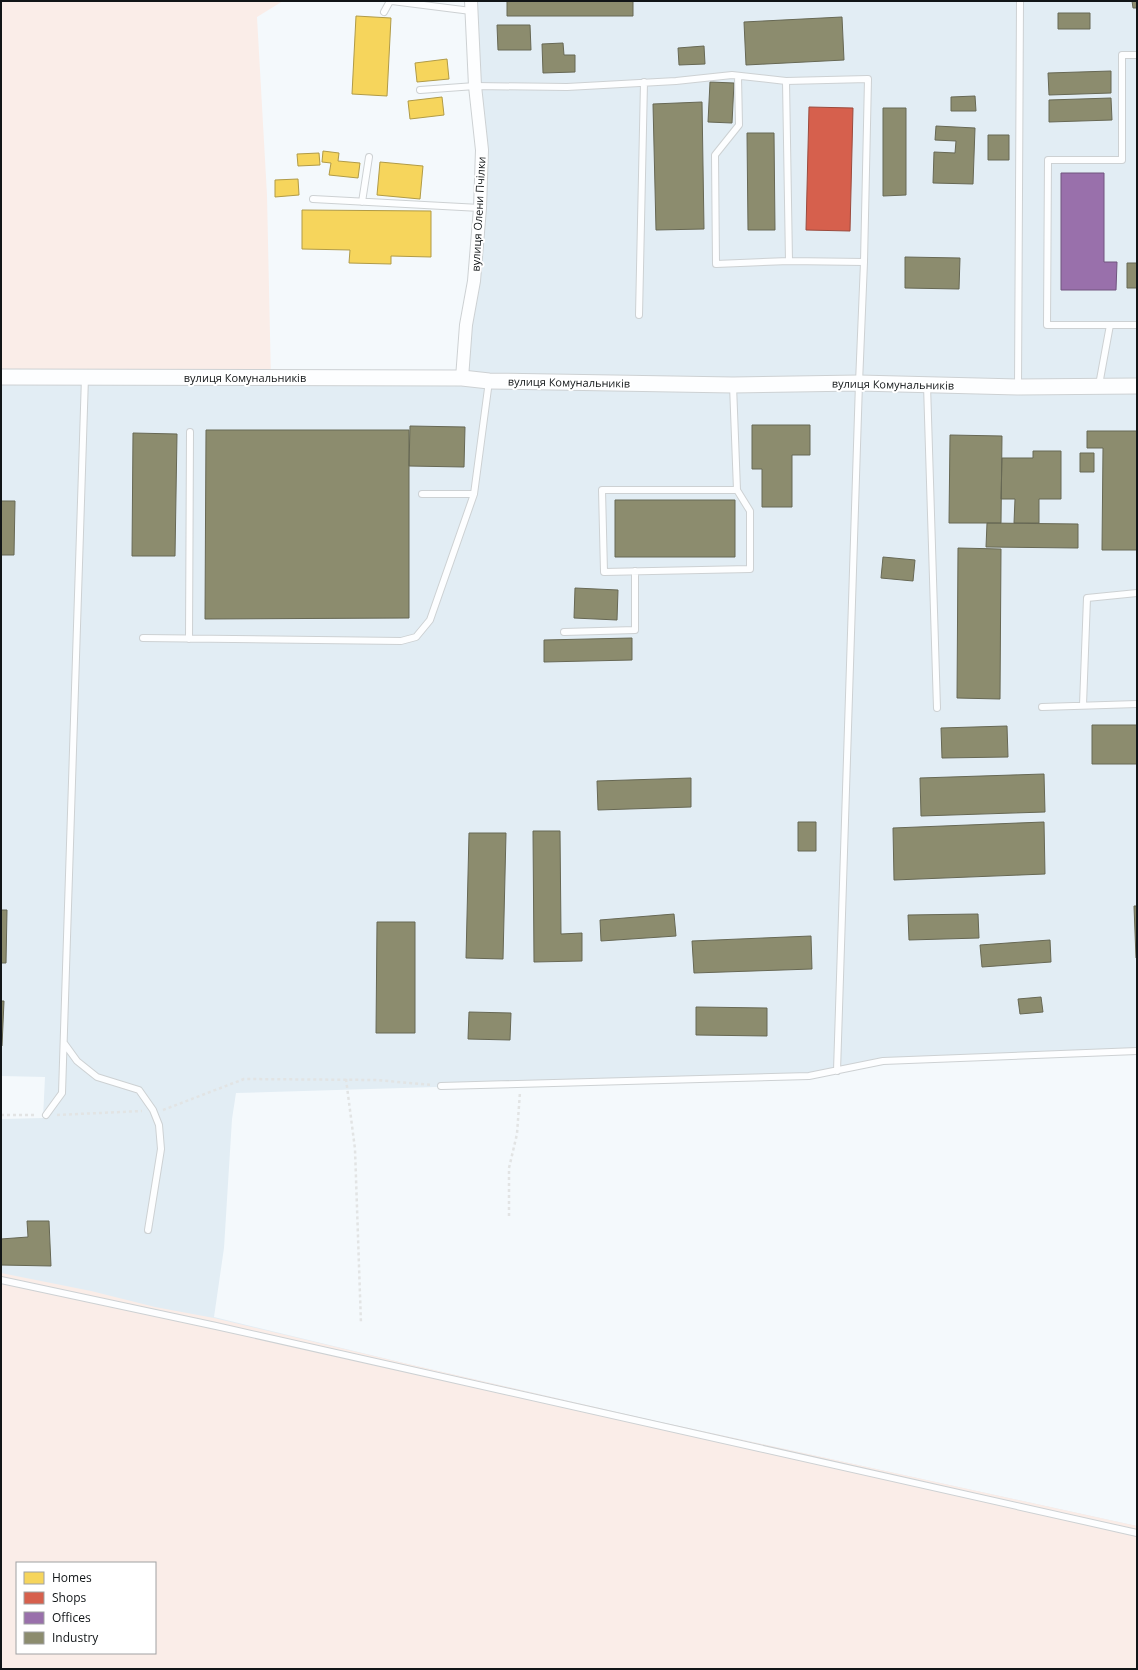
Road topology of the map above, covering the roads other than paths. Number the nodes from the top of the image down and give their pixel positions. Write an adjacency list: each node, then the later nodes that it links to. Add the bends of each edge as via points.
1 (391, 1): 3 (lane); 5 (lane)
2 (1020, 1): 30 (lane)
3 (400, 2): 4 (lane)
4 (471, 6): 10 (street, вулиця Олени Пчілки)
5 (384, 12)
6 (1137, 55): 19 (lane, via 1122,55 1122,160 1048,160 1048,325)
7 (738, 76): 8 (lane); 9 (lane); 16 (lane, via 739,125 715,155 716,264)
8 (786, 81): 16 (lane); 17 (lane, via 868,79)
9 (644, 82): 10 (lane, via 567,87); 18 (lane)
10 (475, 86): 11 (lane); 15 (street, вулиця Олени Пчілки, via 482,150)
11 (420, 90)
12 (369, 157): 14 (lane)
13 (313, 199): 14 (lane)
14 (362, 202): 15 (lane)
15 (480, 208): 23 (street, вулиця Олени Пчілки)
16 (789, 261): 17 (lane)
17 (864, 262): 25 (lane)
18 (639, 315)
19 (1110, 325): 20 (lane); 28 (lane)
20 (1137, 325)
21 (1, 377): 22 (street, вулиця Комунальників)
22 (85, 377): 23 (street, вулиця Комунальників); 44 (lane)
23 (462, 378): 24 (street, вулиця Комунальників)
24 (489, 381): 26 (street, вулиця Комунальників); 34 (lane)
25 (859, 383): 26 (street, вулиця Комунальників); 27 (street, вулиця Комунальників); 46 (lane)
26 (733, 385): 32 (lane)
27 (927, 385): 30 (street, вулиця Комунальників); 43 (lane)
28 (1099, 385): 29 (street, вулиця Комунальників); 30 (street, вулиця Комунальників)
29 (1137, 386)
30 (1018, 387)
31 (190, 432): 39 (lane)
32 (737, 490): 35 (lane, via 750,511 750,569); 35 (lane, via 602,490 604,572)
33 (422, 494): 34 (lane)
34 (474, 494): 39 (lane, via 430,620 416,637 401,641)
35 (636, 571): 37 (lane, via 635,630)
36 (1137, 593): 41 (lane, via 1087,598)
37 (564, 632)
38 (143, 638): 39 (lane)
39 (189, 639)
40 (1137, 704): 41 (lane)
41 (1083, 706): 42 (lane)
42 (1042, 707)
43 (937, 708)
44 (64, 1043): 48 (lane, via 62,1093); 49 (lane, via 77,1061 97,1077 139,1090 153,1110 159,1125 161,1149)
45 (1137, 1050): 46 (lane, via 884,1061)
46 (837, 1071): 47 (lane, via 809,1076)
47 (441, 1086)
48 (46, 1115)
49 (148, 1230)
50 (1, 1280): 51 (lane)
51 (1137, 1533)

